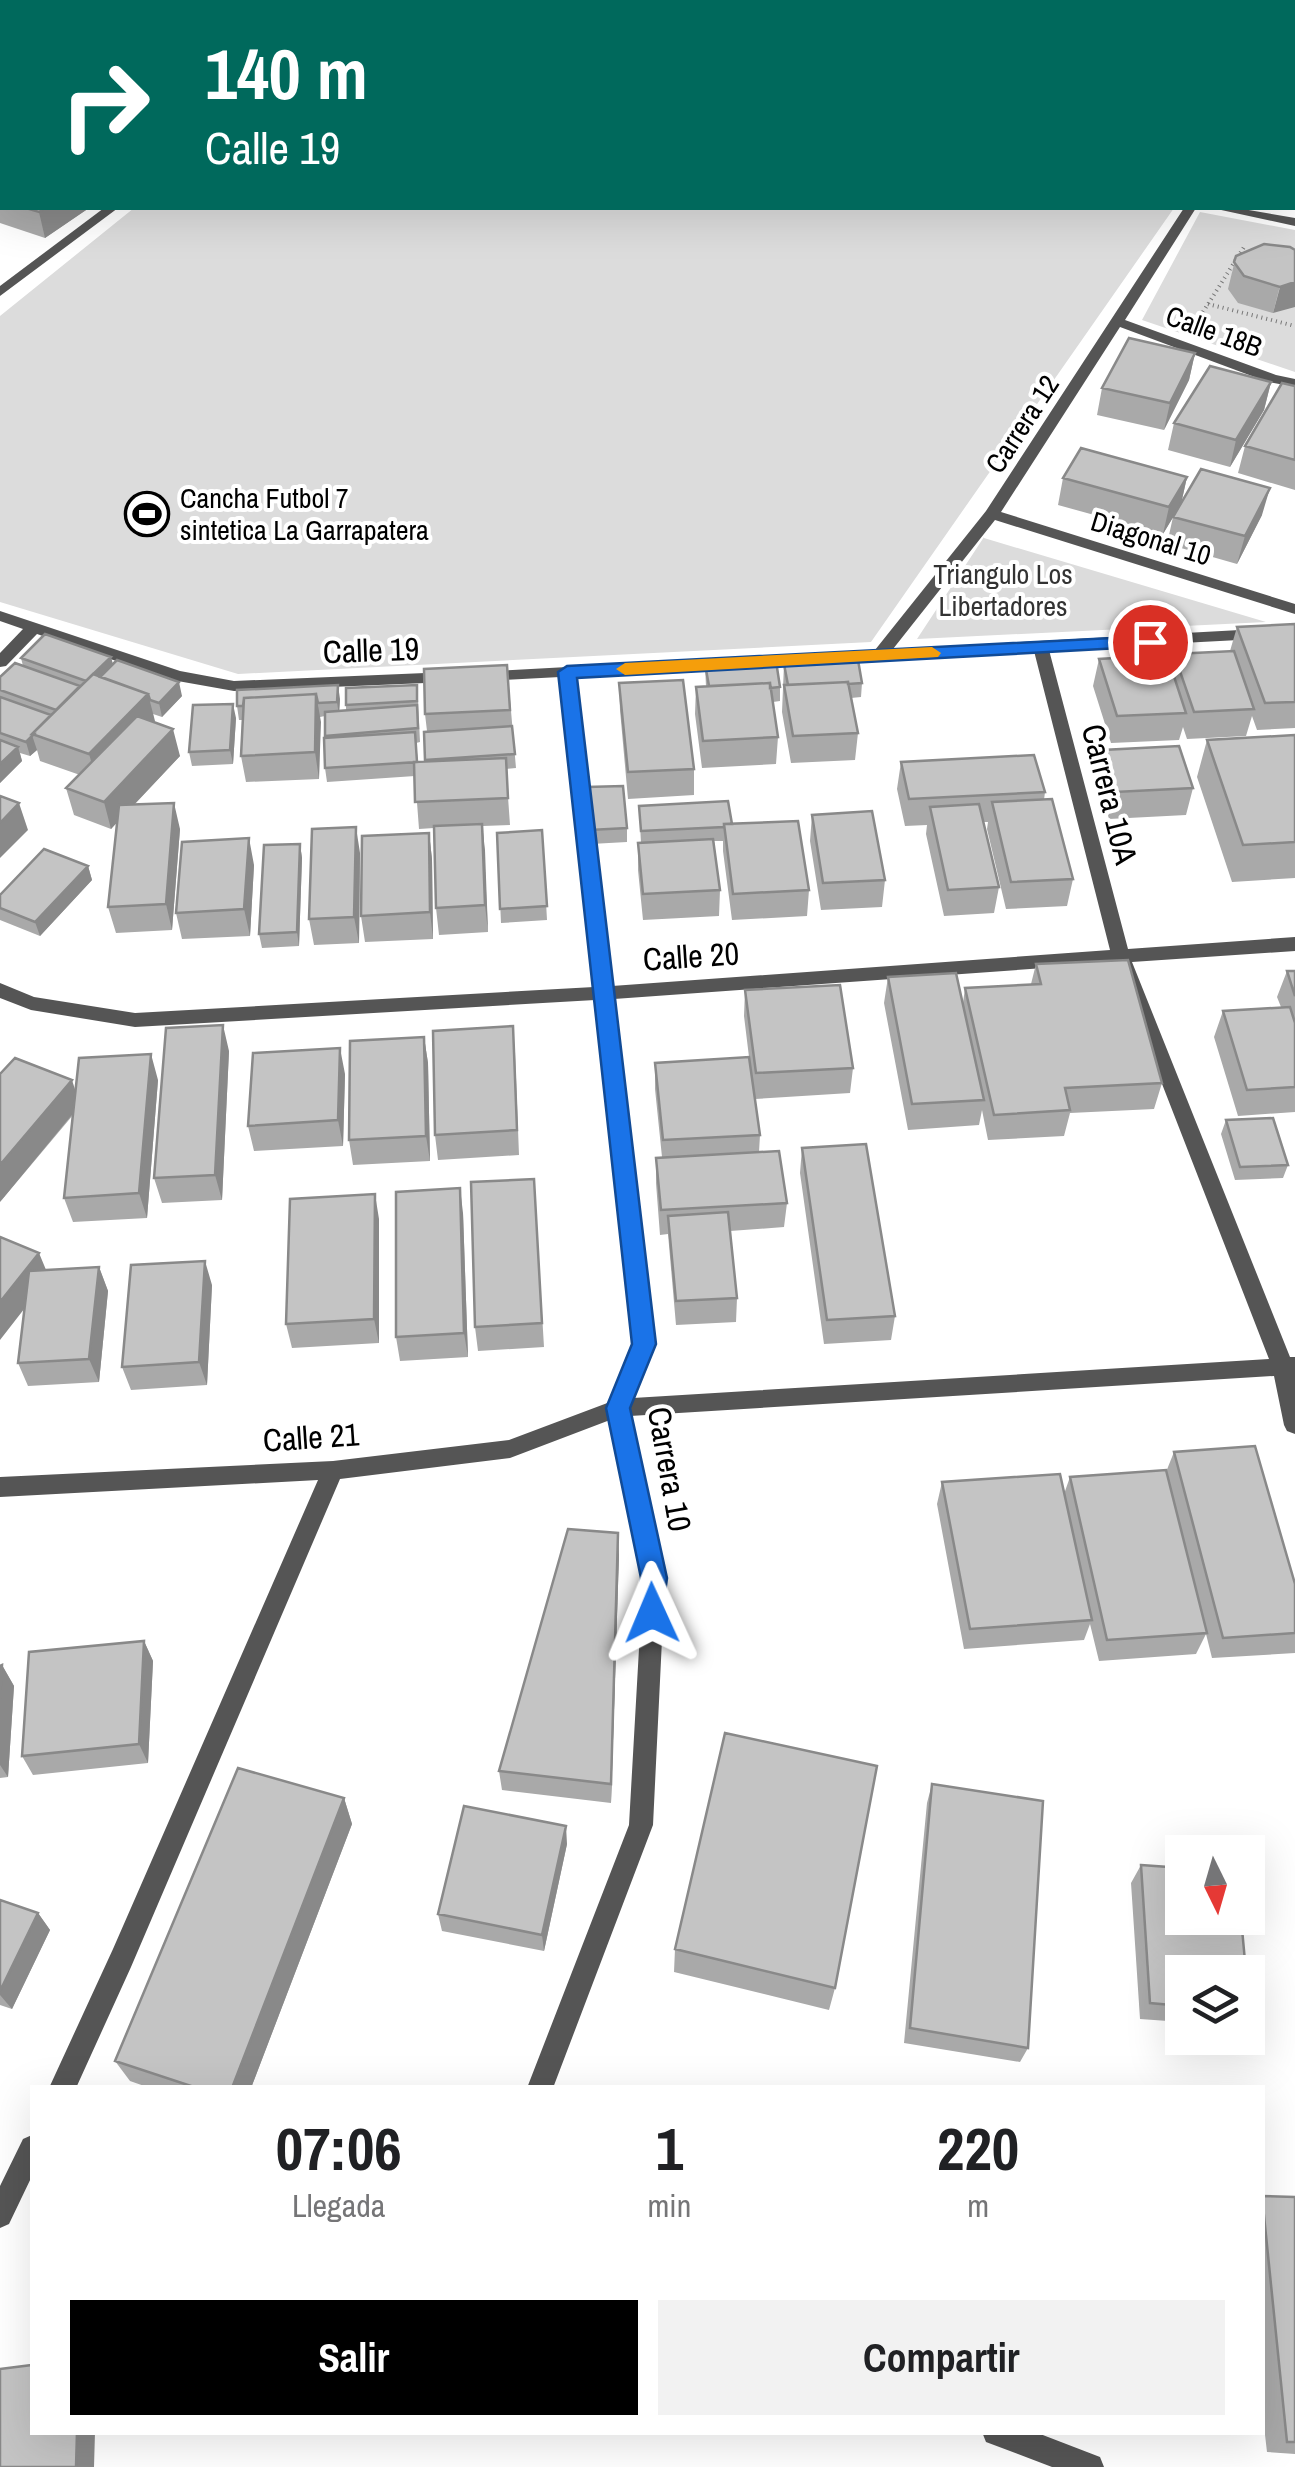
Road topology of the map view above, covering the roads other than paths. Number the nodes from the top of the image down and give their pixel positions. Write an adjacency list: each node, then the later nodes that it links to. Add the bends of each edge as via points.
1 (109, 210): 5 (street)
2 (1189, 210): 6 (street, Carrera 12)
3 (1230, 210): 4 (street)
4 (1295, 222)
5 (0, 292)
6 (1118, 322): 7 (street, Calle 18B); 8 (street, Carrera 12)
7 (1295, 383)
8 (992, 514): 9 (street, Diagonal 10); 14 (street, Carrera 12)
9 (1295, 608)
10 (0, 616): 11 (street, Calle 19)
11 (32, 630): 15 (street); 16 (street, Calle 19, via 178,676 234,686)
12 (1295, 632): 13 (street, Calle 19)
13 (1041, 648): 14 (street, Calle 19); 18 (street, Carrera 10A)
14 (879, 655): 16 (street, Calle 19)
15 (0, 662)
16 (567, 672): 20 (street, Carrera 10)
17 (1295, 944): 18 (street, Calle 20)
18 (1120, 954): 20 (street, Calle 20); 21 (street, Carrera 10A)
19 (0, 990): 20 (street, Calle 20, via 31,1003 136,1020)
20 (603, 993): 22 (street, Carrera 10, via 644,1344)
21 (1289, 1366): 22 (street, Calle 21); 23 (street, Carrera 10A)
22 (618, 1408): 24 (street, Calle 21, via 510,1449); 27 (street, Carrera 10, via 654,1578 641,1825)
23 (1295, 1425)
24 (333, 1470): 25 (street, Calle 21); 26 (street)
25 (0, 1487)
26 (63, 2085)
27 (541, 2085)
28 (30, 2152): 29 (street)
29 (0, 2215)
30 (1004, 2435): 31 (street)
31 (1090, 2467)

